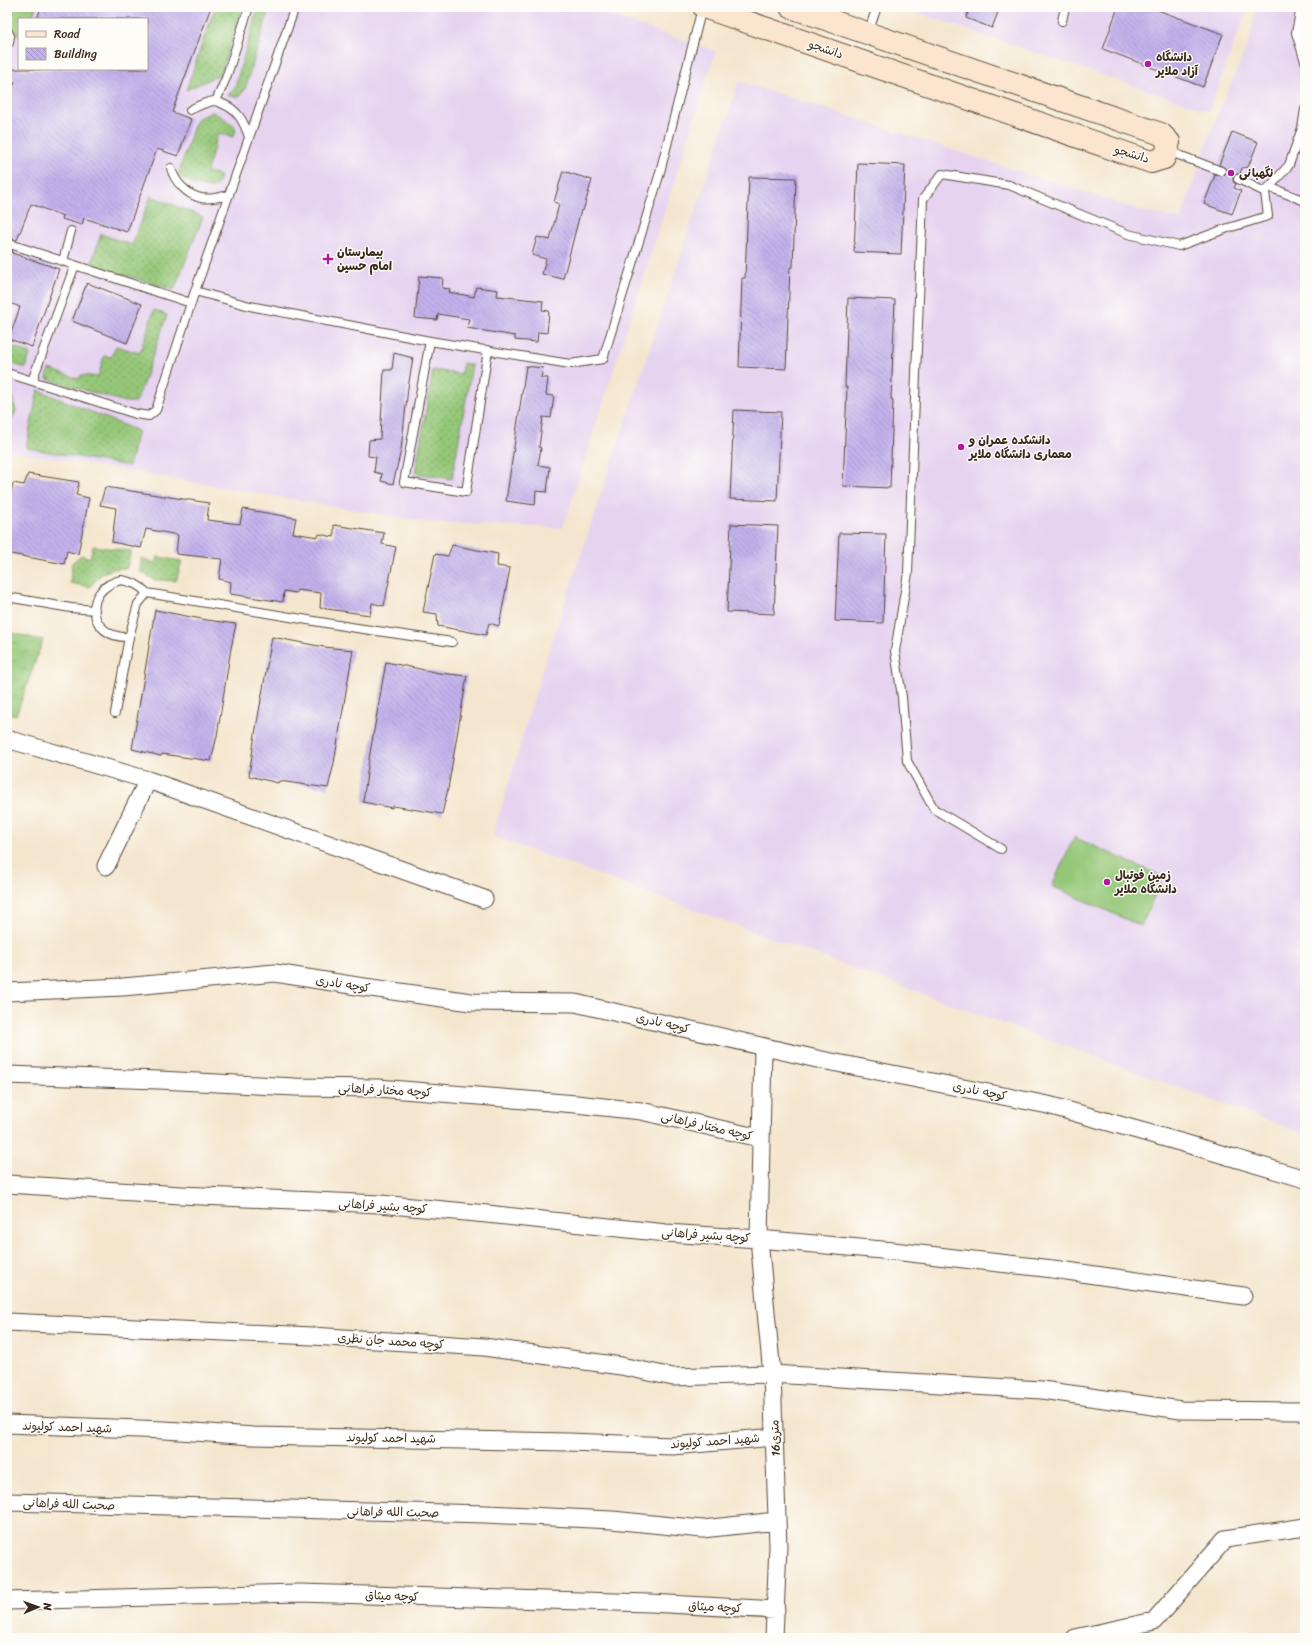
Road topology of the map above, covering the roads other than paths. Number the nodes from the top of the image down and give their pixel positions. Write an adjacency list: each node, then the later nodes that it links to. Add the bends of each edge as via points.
1 (249, 7): 13 (lane)
2 (295, 7): 16 (lane)
3 (703, 7): 17 (main road, دانشجو, via 1151,162 1164,158); 31 (lane, via 659,176 603,359 570,364)
4 (791, 7): 10 (main road, دانشجو)
5 (877, 7): 10 (lane)
6 (1065, 7): 8 (lane)
7 (1301, 7): 12 (lane, via 1296,33)
8 (1062, 21)
9 (7, 30): 11 (lane, via 10,36)
10 (868, 34): 17 (main road, دانشجو, via 1161,134 1168,142)
11 (9, 43)
12 (1305, 61)
13 (216, 101): 15 (lane, via 204,103); 16 (lane, via 238,113)
14 (1305, 109): 21 (lane, via 1302,128 1289,165)
15 (190, 110)
16 (249, 137): 22 (lane)
17 (1167, 151): 19 (lane)
18 (171, 168): 22 (lane, via 182,187 190,193 201,198)
19 (1221, 171)
20 (1238, 179): 21 (lane)
21 (1267, 189): 23 (lane); 42 (lane, via 1268,216 1179,246 1128,234 1009,185 942,174 923,199 908,573 895,651 907,760 934,809)
22 (229, 195): 28 (lane)
23 (1305, 201)
24 (71, 231): 26 (lane)
25 (7, 243): 26 (lane)
26 (63, 261): 27 (lane)
27 (75, 265): 29 (lane); 33 (lane)
28 (195, 291): 29 (lane); 30 (lane, via 250,306)
29 (191, 303): 33 (lane, via 156,410 149,416)
30 (430, 341): 31 (lane); 31 (lane, via 404,482 466,492)
31 (488, 350)
32 (7, 373): 33 (lane)
33 (32, 381)
34 (147, 593): 36 (lane, via 131,582 112,582 97,596); 37 (lane, via 138,604); 38 (lane)
35 (7, 597): 36 (lane)
36 (95, 610): 37 (lane, via 98,623 103,630 120,638)
37 (129, 637): 39 (lane)
38 (452, 642)
39 (115, 714)
40 (7, 739): 41 (street)
41 (148, 780): 43 (street); 44 (street)
42 (1001, 849)
43 (106, 866)
44 (484, 899)
45 (7, 992): 46 (street, کوچه نادری, via 123,987 276,973 471,1002 575,1003)
46 (763, 1047): 48 (street, 16متری); 49 (street, کوچه نادری, via 1048,1105)
47 (7, 1075): 48 (street, کوچه مختار فراهانی, via 378,1088 576,1104 641,1111)
48 (760, 1138): 51 (street, 16متری)
49 (1305, 1179)
50 (7, 1184): 51 (street, کوچه بشیر فراهانی, via 380,1204 666,1233)
51 (759, 1239): 52 (street, کوچه بشیر فراهانی, via 1046,1268); 54 (street, 16متری)
52 (1244, 1296)
53 (7, 1322): 54 (street, کوچه محمد جان نظری, via 484,1347 621,1366 673,1377)
54 (772, 1374): 55 (street, کوچه محمد جان نظری, via 1042,1390 1181,1410); 57 (street, 16متری)
55 (1305, 1411)
56 (7, 1424): 57 (street, شهید احمد کولیوند, via 253,1436 672,1446)
57 (774, 1437): 59 (street, 16متری)
58 (7, 1502): 59 (street, صحبت الله فراهانی, via 486,1514 612,1520 702,1529)
59 (777, 1521): 62 (street, 16متری)
60 (1305, 1527): 64 (street, via 1225,1539 1154,1621)
61 (7, 1601): 62 (street, کوچه میثاق, via 299,1593 650,1603)
62 (776, 1610): 63 (street, 16متری)
63 (774, 1638)
64 (1074, 1638)

